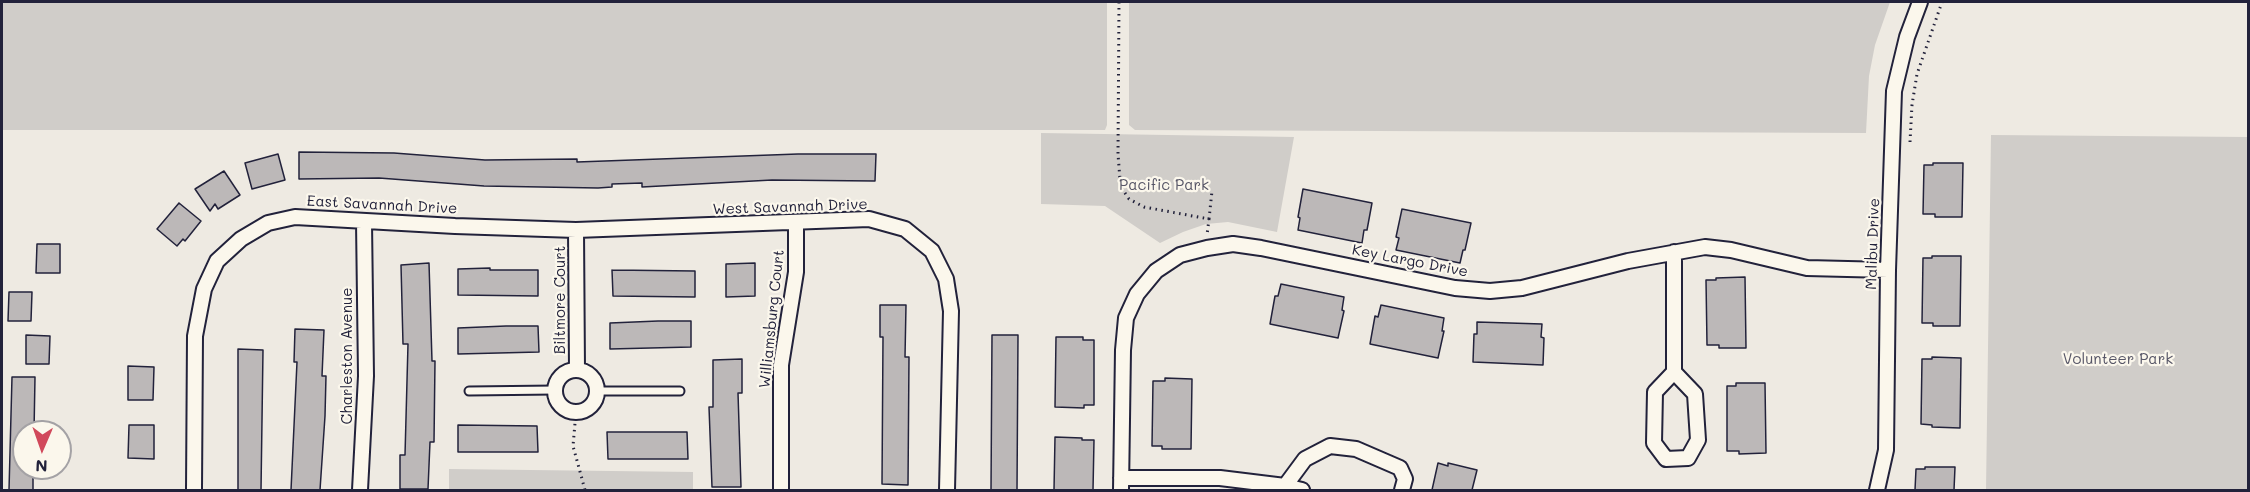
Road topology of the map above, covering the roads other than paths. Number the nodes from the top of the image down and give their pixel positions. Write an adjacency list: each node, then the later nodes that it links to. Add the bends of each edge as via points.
1 (1920, 2): 6 (street, Malibu Drive, via 1894,92)
2 (364, 222): 4 (street, East Savannah Drive); 15 (street, East Savannah Drive, via 295,217 268,223 241,239 217,261 204,290 195,336); 16 (street, Charleston Avenue, via 366,376)
3 (796, 222): 4 (street, West Savannah Drive); 17 (street, Williamsburg Court, via 796,272 781,365); 18 (street, West Savannah Drive, via 869,219 906,229 932,251 946,279 951,311)
4 (576, 230): 7 (street, Biltmore Court)
5 (1674, 252): 6 (street, Key Largo Drive, via 1705,247 1807,268); 8 (street); 13 (street, Key Largo Drive, via 1522,288 1490,291 1455,288 1233,244 1180,255 1156,271 1137,294 1126,318)
6 (1888, 270): 21 (street, Malibu Drive, via 1886,450)
7 (577, 370): 9 (street, Biltmore Court, via 561,376); 11 (street, Biltmore Court, via 591,376)
8 (1674, 372): 8 (street, via 1655,392 1654,443 1666,459 1688,458 1698,440 1695,393)
9 (555, 390): 10 (lane); 11 (street, via 561,406 576,412 591,406)
10 (469, 391)
11 (597, 391): 12 (lane)
12 (680, 391)
13 (1121, 484): 14 (street, via 1220,478)
14 (1286, 486): 19 (street); 20 (street, via 1305,459 1330,446 1356,448 1400,468 1405,479)
15 (194, 490)
16 (360, 490)
17 (781, 490)
18 (947, 490)
19 (1302, 490)
20 (1402, 490)
21 (1876, 490)

